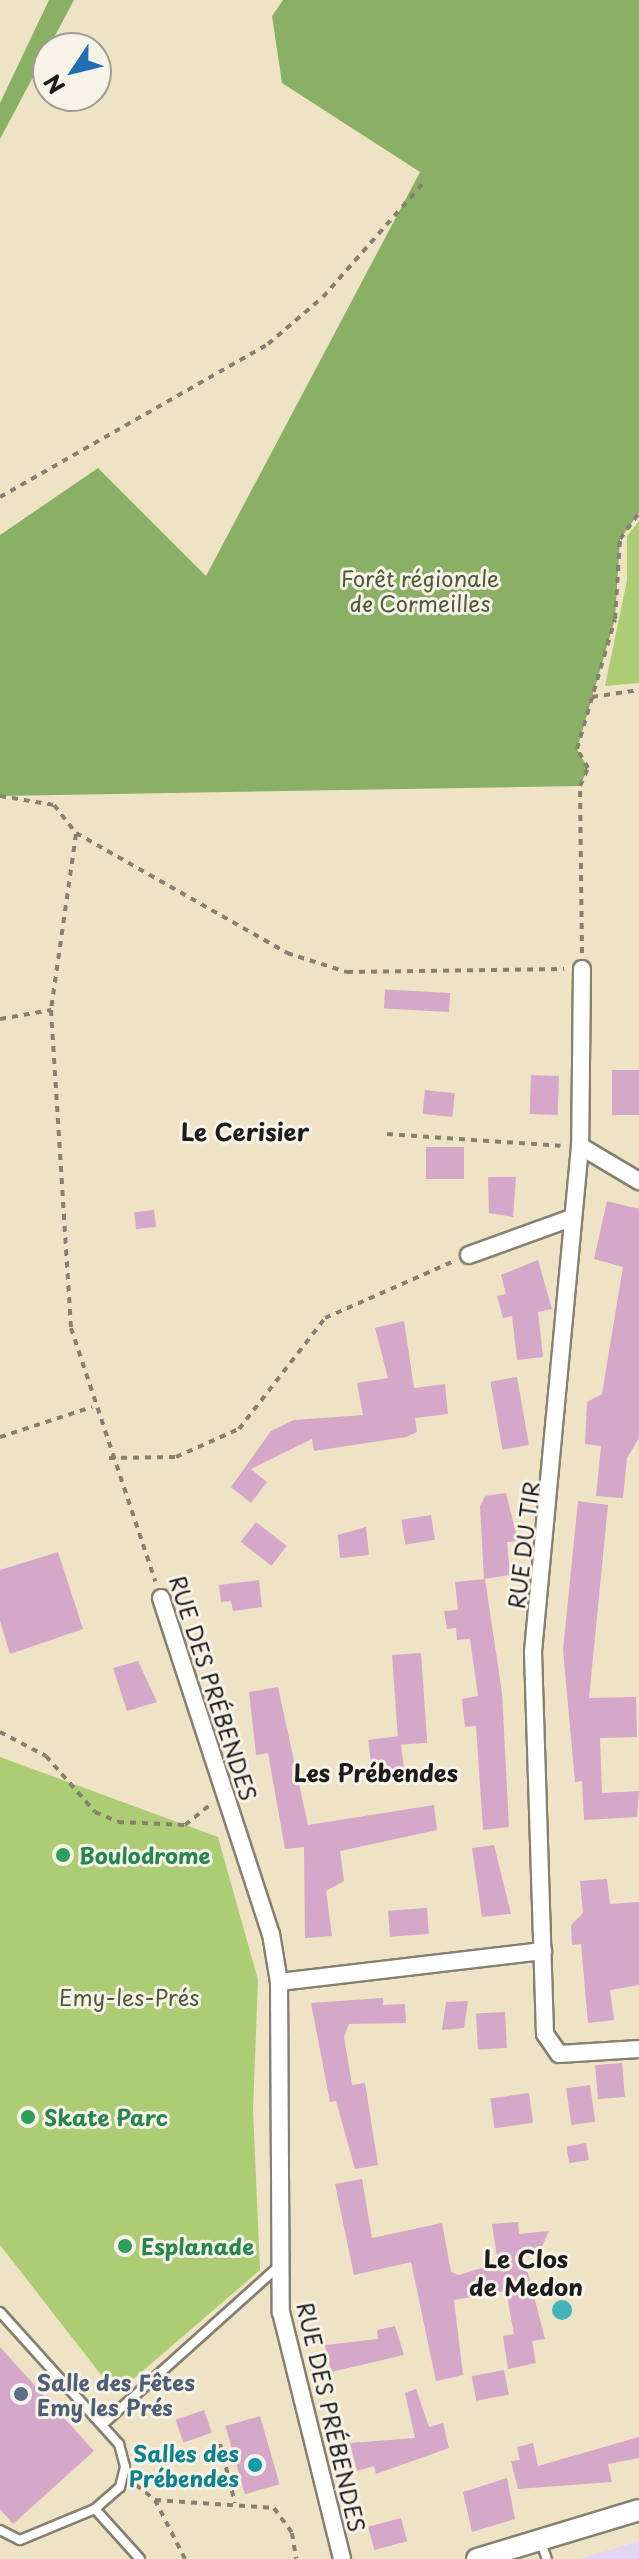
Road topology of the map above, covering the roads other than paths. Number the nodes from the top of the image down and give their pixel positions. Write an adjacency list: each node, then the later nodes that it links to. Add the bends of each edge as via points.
1 (582, 969): 2 (street, RUE DU TIR)
2 (580, 1146): 3 (street); 4 (street, RUE DU TIR)
3 (639, 1181)
4 (571, 1218): 5 (street); 7 (street, RUE DU TIR, via 533,1652)
5 (469, 1255)
6 (161, 1598): 8 (street, RUE DES PRÉBENDES, via 271,1934)
7 (543, 1951): 8 (street); 9 (street, RUE DU TIR, via 549,2047 559,2054)
8 (279, 1982): 10 (street, RUE DES PRÉBENDES)
9 (639, 2049)
10 (280, 2266): 12 (lane); 18 (street, RUE DES PRÉBENDES, via 281,2312)
11 (0, 2312): 12 (lane)
12 (103, 2424): 13 (lane, via 124,2455 122,2480)
13 (95, 2509): 15 (lane, via 20,2540); 17 (lane)
14 (639, 2510): 16 (street)
15 (0, 2530)
16 (539, 2539): 19 (street); 20 (lane)
17 (140, 2559)
18 (342, 2559)
19 (477, 2559)
20 (547, 2559)

